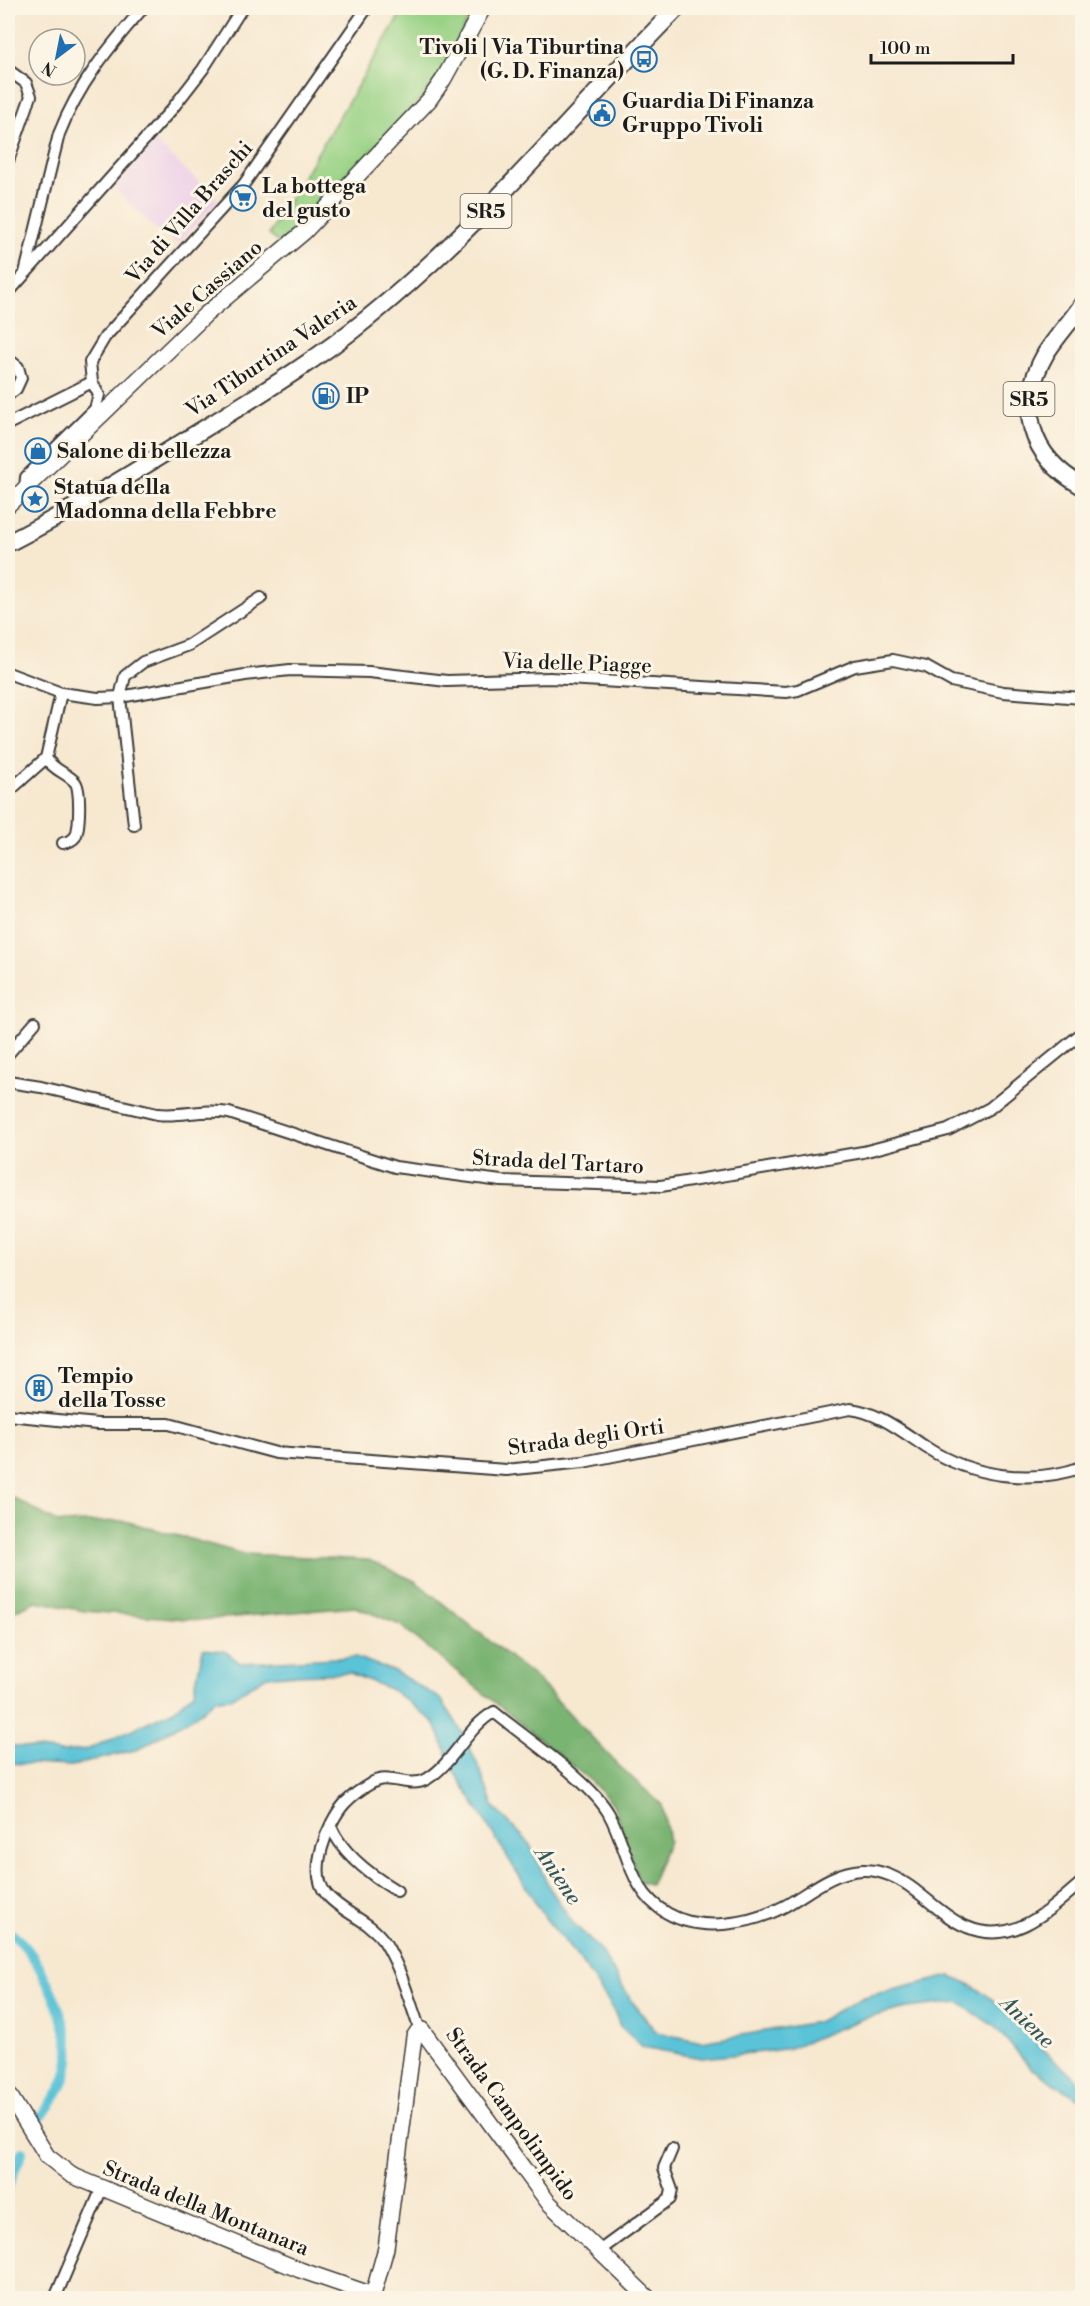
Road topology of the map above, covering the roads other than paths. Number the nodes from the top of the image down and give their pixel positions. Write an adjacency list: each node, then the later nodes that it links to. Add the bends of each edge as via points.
1 (143, 8): 10 (street, via 101,57 67,113)
2 (242, 8): 10 (street, via 172,109)
3 (359, 8): 7 (street)
4 (367, 8): 7 (street, Via di Villa Braschi)
5 (483, 8): 18 (street, Viale Cassiano, via 441,84 304,232 205,315)
6 (677, 8): 19 (main road, Via Tiburtina Valeria / SR5, via 525,172 369,318 271,387 77,507)
7 (355, 21): 14 (street, Via di Villa Braschi, via 244,184 105,337 90,362)
8 (8, 70): 9 (street, via 26,83 31,96)
9 (8, 161)
10 (24, 276): 11 (street)
11 (8, 293)
12 (1083, 305): 17 (main road, SR5, via 1047,353 1028,403 1032,429 1042,450 1058,469)
13 (8, 359): 15 (street, via 18,366 21,378)
14 (92, 382): 16 (street); 18 (street, Via di Villa Braschi, via 99,394 98,405 28,475)
15 (8, 395)
16 (8, 424)
17 (1083, 486)
18 (14, 496)
19 (8, 543)
20 (261, 598): 23 (street, via 189,645 136,665 123,680)
21 (8, 673): 22 (street, Via delle Piagge)
22 (61, 693): 23 (street, Via delle Piagge); 25 (street)
23 (120, 697): 24 (street, Via delle Piagge, via 290,670 369,672 447,681 550,678 786,692 855,666 893,660 926,667 951,681 1003,692); 27 (street)
24 (1083, 698)
25 (46, 758): 26 (street); 28 (street, via 54,769 74,780 78,788 77,833)
26 (8, 792)
27 (134, 825)
28 (63, 843)
29 (35, 1023): 31 (street)
30 (1083, 1033): 32 (street, Strada del Tartaro, via 990,1108 948,1130 863,1152 661,1186 501,1181 395,1167 229,1113 204,1110 157,1114 41,1086)
31 (8, 1054)
32 (8, 1082)
33 (8, 1415): 34 (street, Strada degli Orti, via 98,1424 169,1424 276,1453 506,1470 583,1462 854,1409 881,1419 944,1458 976,1471 1050,1474)
34 (1083, 1467)
35 (331, 1827): 36 (street, via 346,1802 374,1781 421,1782 494,1712 599,1799 613,1821 643,1893 664,1912 686,1921 706,1924 763,1916 831,1878 866,1870 905,1883 967,1928 1001,1932 1036,1919); 37 (street, via 368,1871); 38 (street, via 318,1863 321,1886 332,1900 367,1923 383,1940 401,1974)
36 (1083, 1882)
37 (397, 1891)
38 (420, 2030): 42 (street, Strada Campolimpido, via 429,2037 540,2193); 43 (street, via 414,2037 386,2248)
39 (8, 2093): 41 (street, Strada della Montanara, via 57,2166)
40 (672, 2149): 42 (street, via 664,2168 672,2190 670,2199)
41 (102, 2188): 43 (street, Strada della Montanara); 44 (street)
42 (599, 2251): 45 (street, Strada Campolimpido)
43 (373, 2297)
44 (56, 2298)
45 (648, 2298)

